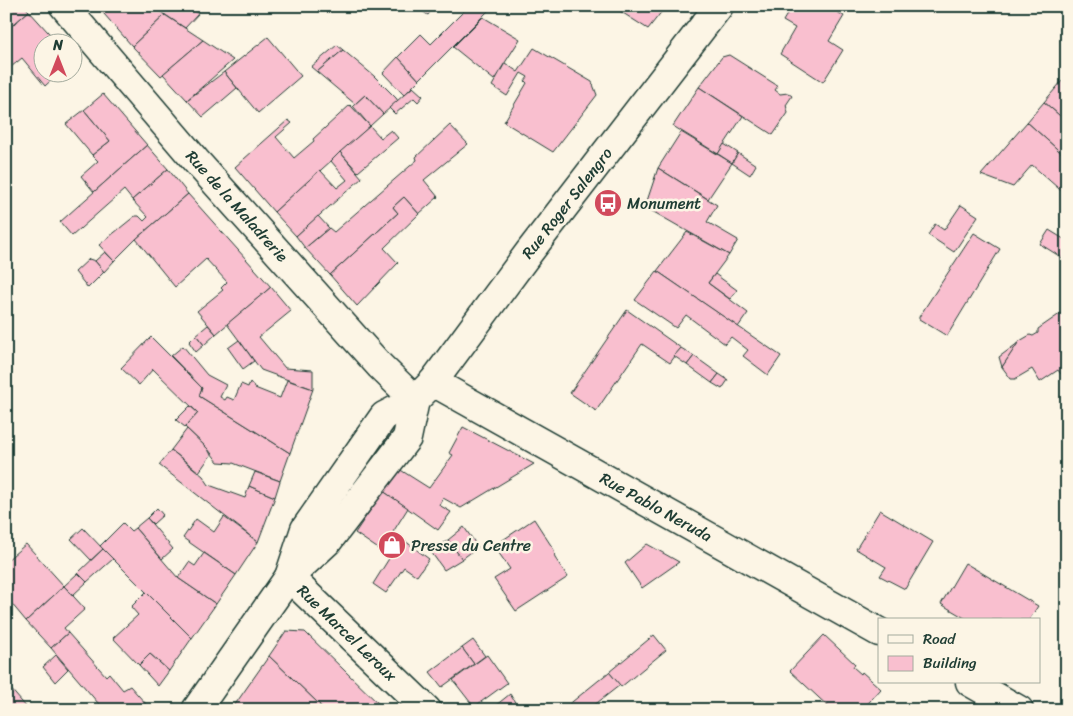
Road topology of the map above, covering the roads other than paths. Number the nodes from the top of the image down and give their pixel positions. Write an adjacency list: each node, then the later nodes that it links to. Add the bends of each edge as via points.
1 (64, 6): 3 (street, Rue de la Maladrerie, via 196,161 380,366)
2 (719, 6): 3 (street, Rue Roger Salengro)
3 (424, 391): 4 (street, Rue Roger Salengro, via 384,416 305,529); 5 (street, Rue Pablo Neruda, via 519,431)
4 (289, 577): 7 (street, Rue Roger Salengro); 8 (street, Rue Marcel Leroux)
5 (878, 631)
6 (974, 684): 9 (street)
7 (196, 710)
8 (427, 710)
9 (1019, 710)

